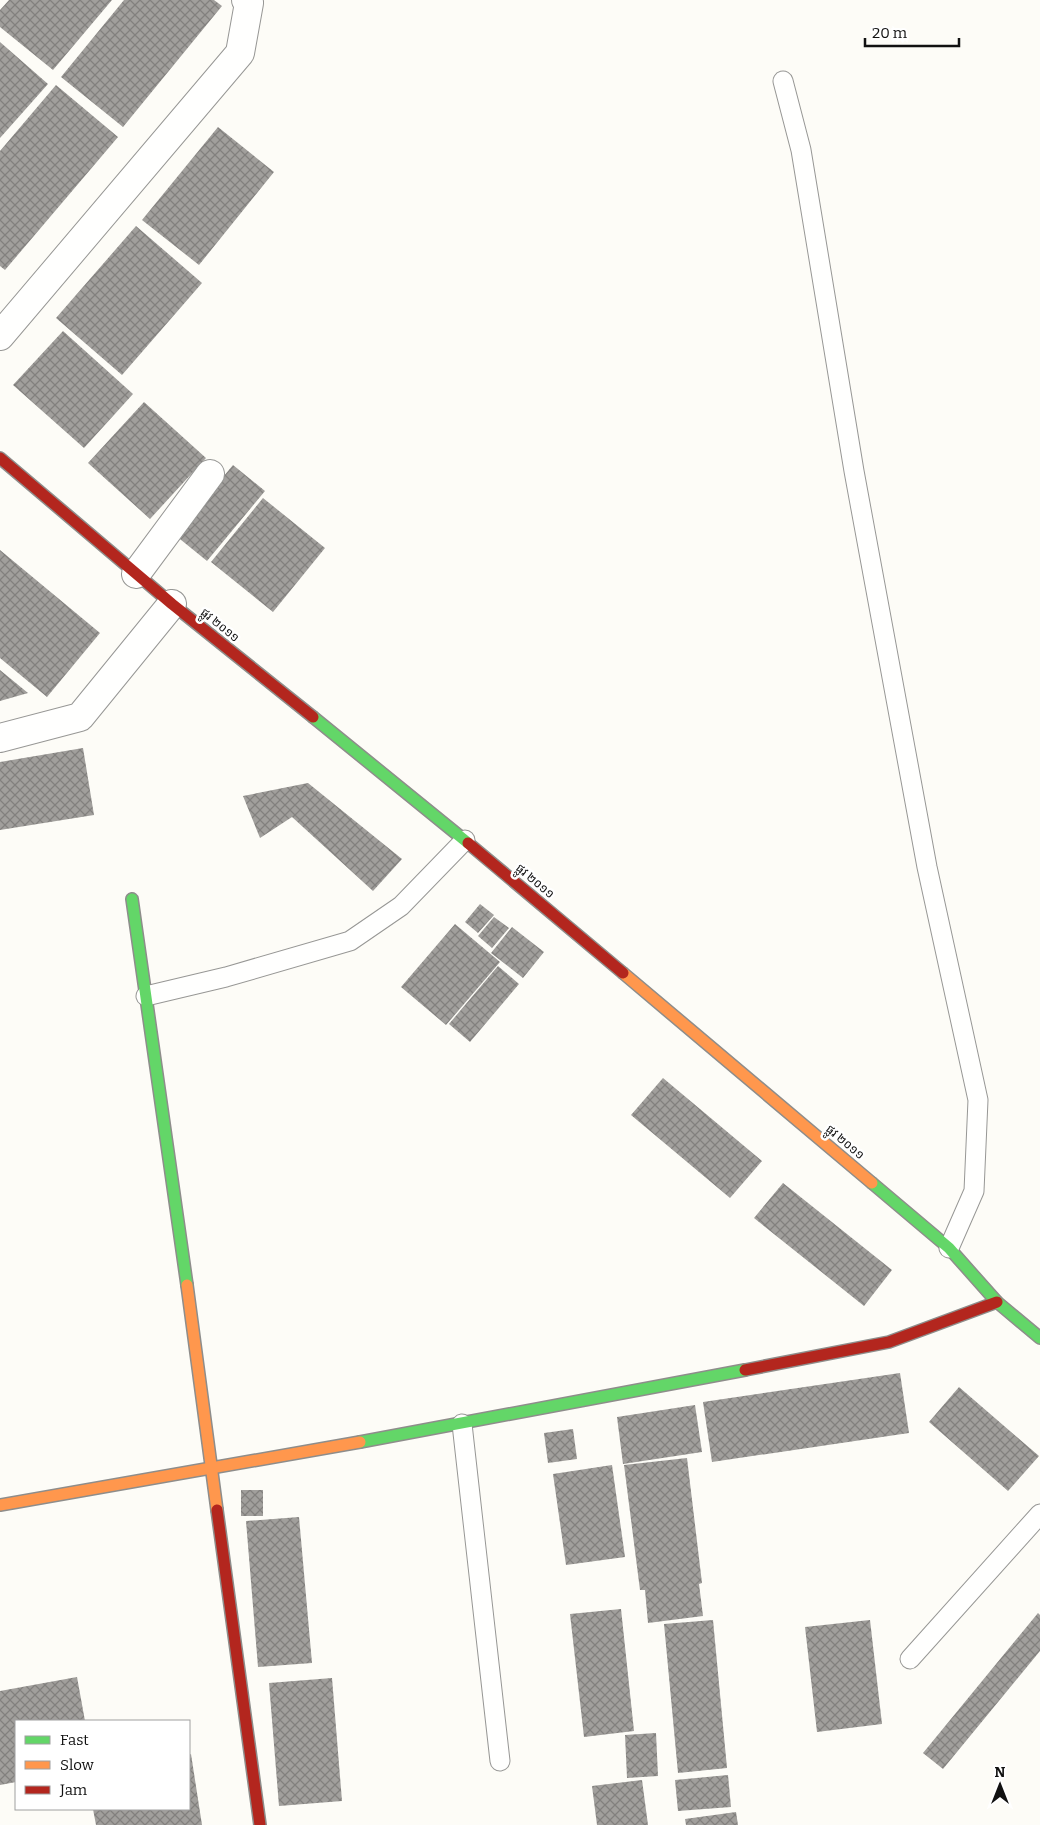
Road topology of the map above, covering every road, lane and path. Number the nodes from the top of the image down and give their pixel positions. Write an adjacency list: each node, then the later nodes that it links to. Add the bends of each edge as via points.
1 (246, 0): 3 (street, via 249,3 240,53)
2 (783, 81): 12 (lane, via 801,150 854,471 927,867 978,1100 974,1191)
3 (0, 336)
4 (0, 458): 6 (street, ផ្លូវ ២០១១)
5 (210, 474): 6 (street)
6 (136, 574): 7 (street, ផ្លូវ ២០១១)
7 (172, 604): 8 (street, via 80,717); 9 (street, ផ្លូវ ២០១១)
8 (0, 738)
9 (465, 840): 11 (lane, via 401,906 350,941); 12 (street, ផ្លូវ ២០១១)
10 (132, 899): 11 (street)
11 (146, 996): 16 (street)
12 (949, 1248): 13 (street, ផ្លូវ ២០១១)
13 (997, 1302): 14 (street, ផ្លូវ ២០១១); 15 (street, via 889,1342)
14 (1040, 1338)
15 (462, 1424): 16 (street); 20 (lane)
16 (212, 1466): 17 (street); 21 (street)
17 (0, 1505)
18 (1040, 1514): 19 (lane)
19 (910, 1660)
20 (500, 1761)
21 (260, 1825)

